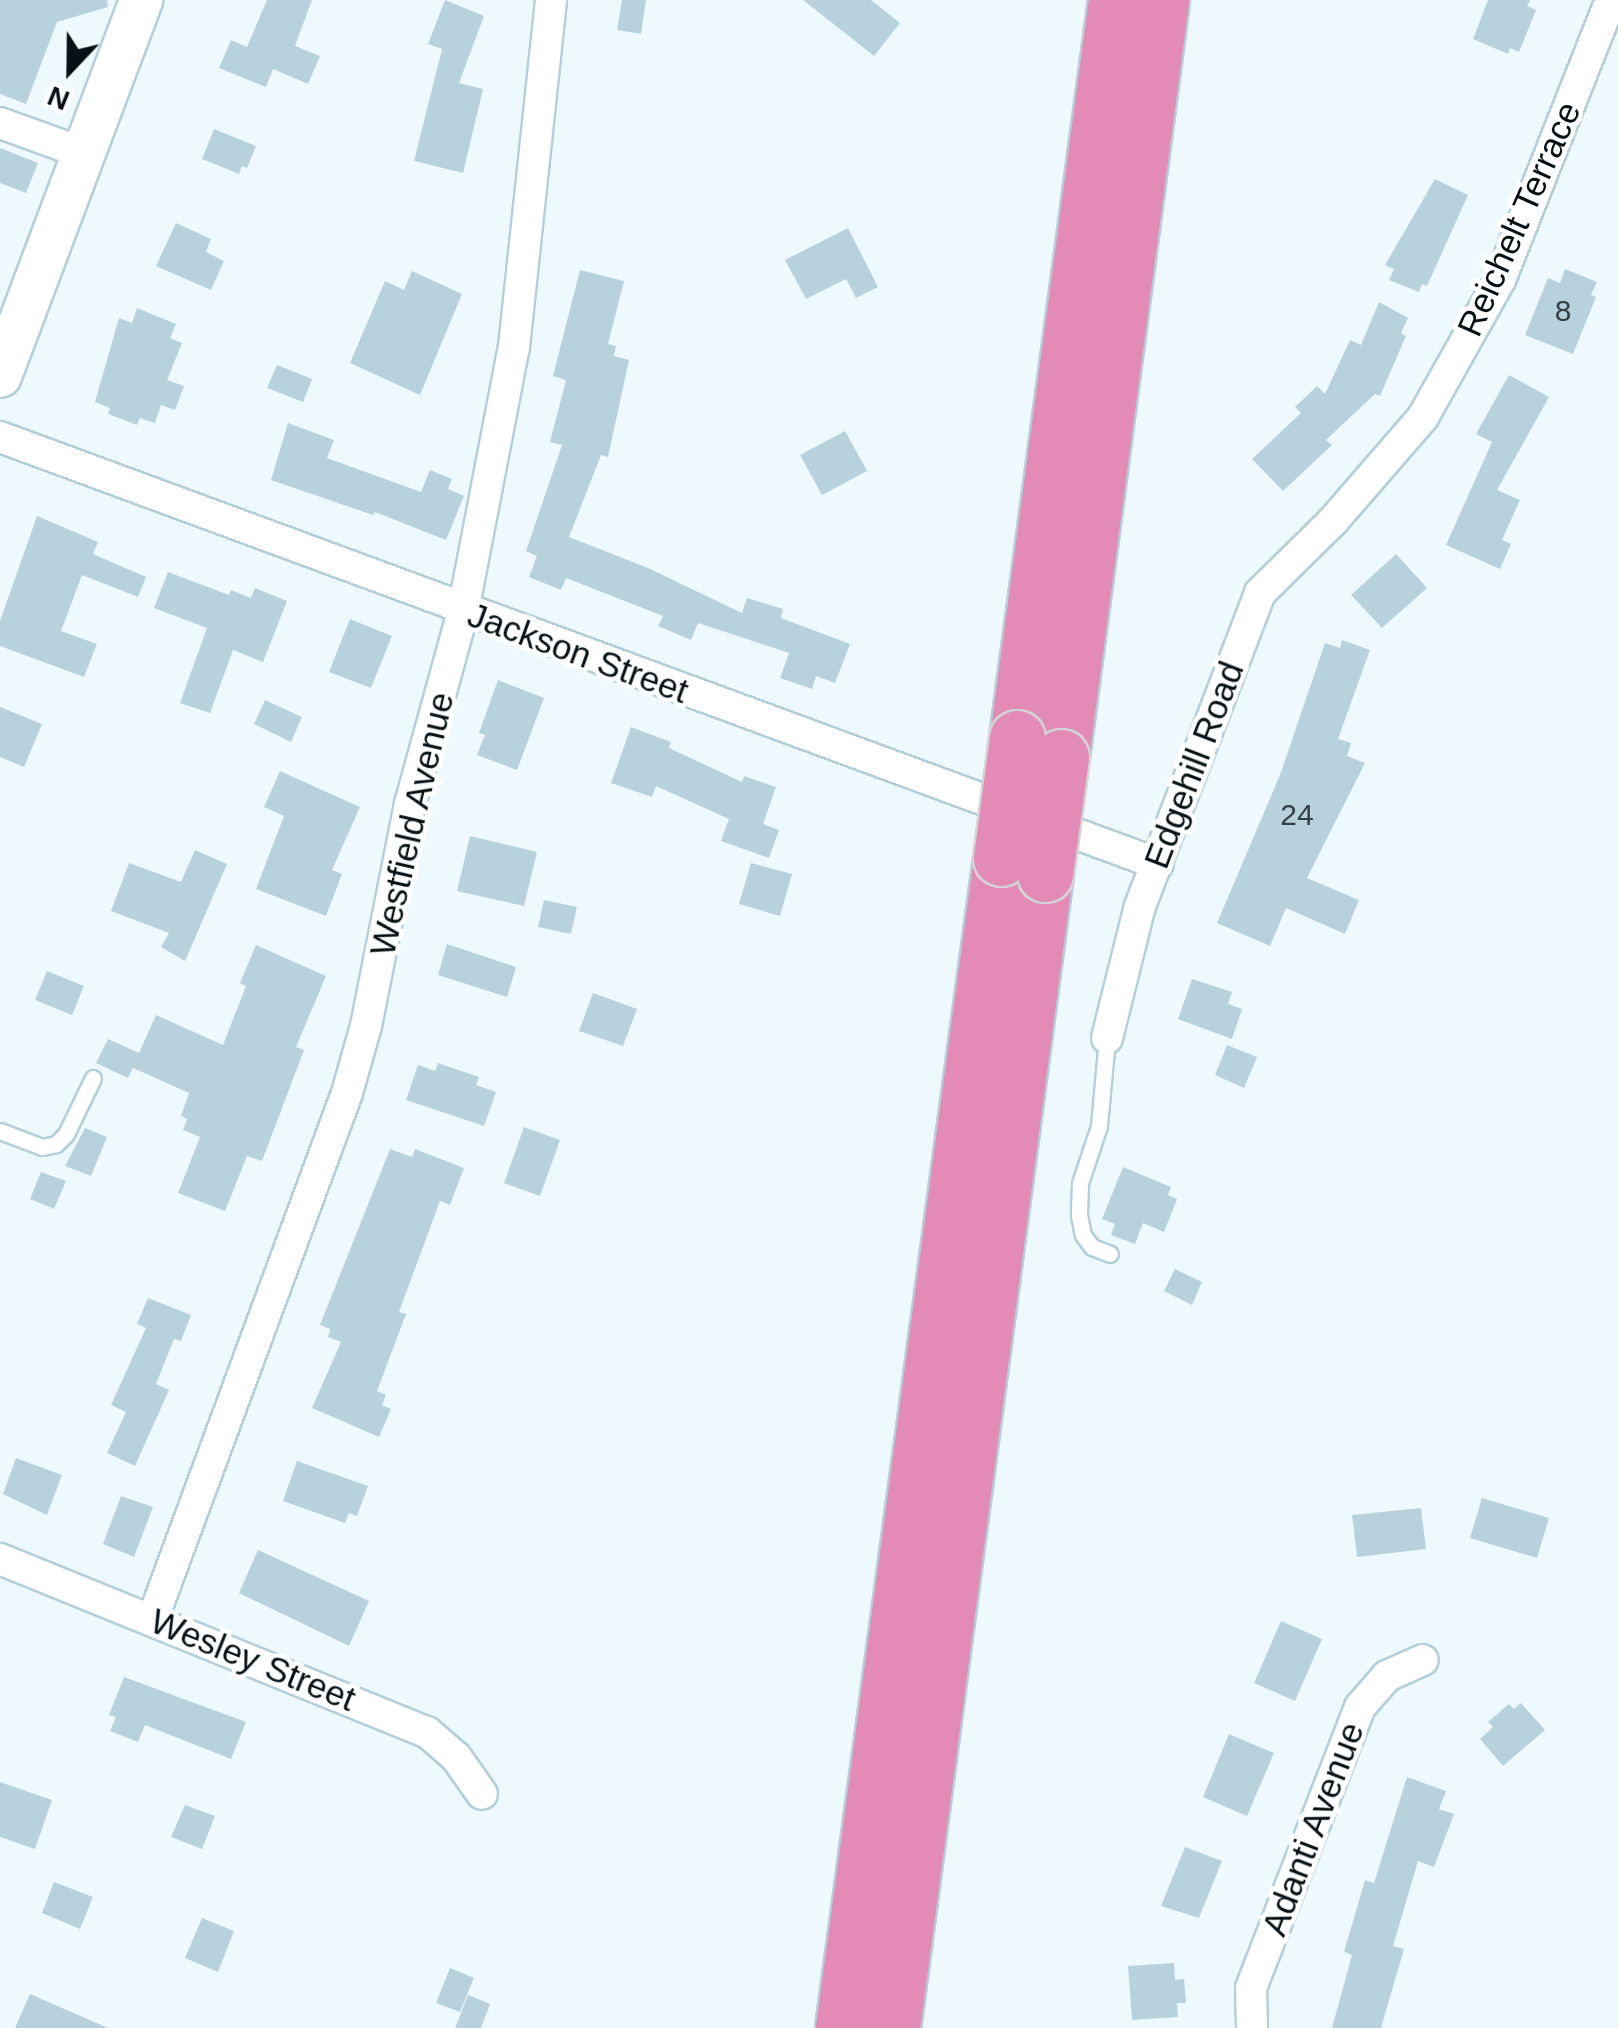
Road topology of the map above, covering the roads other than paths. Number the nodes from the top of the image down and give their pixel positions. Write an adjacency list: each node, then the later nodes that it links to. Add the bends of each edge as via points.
1 (141, 0): 7 (main road)
2 (551, 0): 11 (street, Westfield Avenue, via 514,347)
3 (1116, 0): 12 (highway)
4 (1161, 0): 12 (highway)
5 (1611, 0): 10 (street, Reichelt Terrace, via 1500,280 1423,417)
6 (0, 123): 7 (street)
7 (86, 154): 8 (main road)
8 (0, 376)
9 (0, 437): 11 (street, Jackson Street)
10 (1333, 521): 13 (street, Edgehill Road, via 1260,592)
11 (463, 611): 13 (street, Jackson Street); 20 (street, Westfield Avenue, via 410,804 384,950 347,1093)
12 (1039, 747): 14 (highway, bridge)
13 (1158, 864): 15 (street, Edgehill Road, via 1140,906)
14 (1023, 866): 23 (highway); 24 (highway)
15 (1106, 1038): 18 (lane, via 1099,1126 1080,1183 1079,1215 1092,1247)
16 (94, 1078): 17 (lane, via 56,1144 42,1147)
17 (0, 1131)
18 (1110, 1254)
19 (0, 1559): 20 (street, Wesley Street)
20 (152, 1618): 22 (street, Wesley Street, via 427,1732 456,1757)
21 (1423, 1660): 25 (street, Adanti Avenue, via 1387,1676 1360,1707 1251,1988)
22 (482, 1794)
23 (843, 2028)
24 (892, 2028)
25 (1252, 2028)

